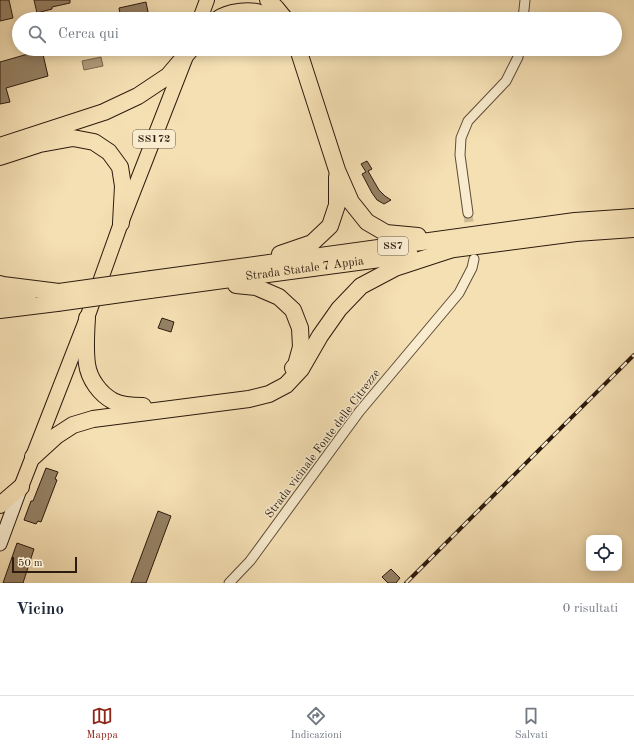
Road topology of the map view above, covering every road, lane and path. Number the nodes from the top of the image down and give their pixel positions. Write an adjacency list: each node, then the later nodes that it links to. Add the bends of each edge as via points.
1 (207, 0): 4 (main road)
2 (268, 0): 7 (highway)
3 (525, 0): 8 (street)
4 (203, 12)
5 (238, 12): 6 (highway)
6 (251, 12)
7 (280, 12)
8 (523, 12)
9 (185, 56): 13 (highway, via 168,76 138,96 104,112)
10 (187, 56): 18 (main road, SS172)
11 (300, 56): 15 (highway)
12 (518, 56): 16 (street, via 506,81 468,121 461,138 460,155)
13 (0, 146)
14 (0, 157): 18 (highway, via 40,144 73,138 94,142 109,152 120,167 123,186)
15 (337, 170): 20 (highway, via 350,202 366,222 386,233); 22 (highway, via 337,205 330,226 312,243)
16 (468, 213)
17 (634, 217): 20 (highway, Strada Statale 7 Appia / SS7, via 575,221)
18 (121, 224): 29 (main road, SS172)
19 (634, 229): 20 (highway, Strada Statale 7 Appia / SS7)
20 (449, 244): 22 (highway, Strada Statale 7 Appia / SS7); 23 (highway, Strada Statale 7 Appia / SS7); 30 (highway, via 394,268 361,286 339,309 301,369 286,385 269,394 249,399 93,419 73,425 56,436)
21 (474, 259): 34 (street, Strada vicinale Fonte delle Citrezze, via 459,293 359,412 250,561)
22 (243, 266): 25 (highway, Strada Statale 7 Appia / SS7)
23 (203, 283): 25 (highway, Strada Statale 7 Appia / SS7); 29 (highway, via 256,287 280,297 293,310 300,328 301,347 296,365 282,380 261,391 202,400 149,406 130,406 114,401 92,380 87,366)
24 (0, 284): 26 (highway)
25 (151, 284): 26 (highway, Strada Statale 7 Appia / SS7, bridge)
26 (58, 297): 27 (highway, Strada Statale 7 Appia / SS7); 28 (highway, Strada Statale 7 Appia / SS7)
27 (0, 298)
28 (0, 310)
29 (86, 318): 30 (main road, SS172)
30 (33, 457): 31 (main road, SS172)
31 (22, 487): 32 (highway); 33 (main road, SS172)
32 (0, 505)
33 (0, 544)
34 (229, 583)

